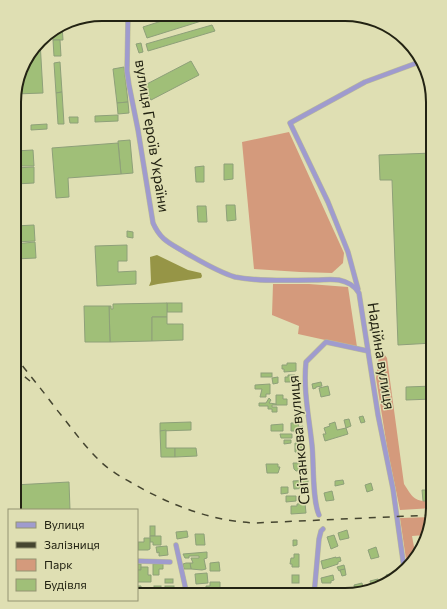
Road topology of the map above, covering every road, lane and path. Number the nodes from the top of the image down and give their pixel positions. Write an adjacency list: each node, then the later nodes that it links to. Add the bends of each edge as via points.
1 (128, 21): 3 (street, вулиця Героїв України, via 127,71 153,223)
2 (416, 63): 4 (street, via 365,82 290,123 328,202 348,252)
3 (157, 233): 4 (street, Надійна вулиця, via 199,260 236,277 262,280 337,280 350,284)
4 (359, 293): 5 (street, Надійна вулиця)
5 (368, 351): 6 (street, Світанкова вулиця, via 326,342 306,362 305,392); 11 (street, Надійна вулиця)
6 (319, 515)
7 (323, 529): 13 (street, via 319,539)
8 (176, 545): 12 (street)
9 (138, 561): 10 (street)
10 (170, 562)
11 (403, 563)
12 (185, 588)
13 (315, 588)

